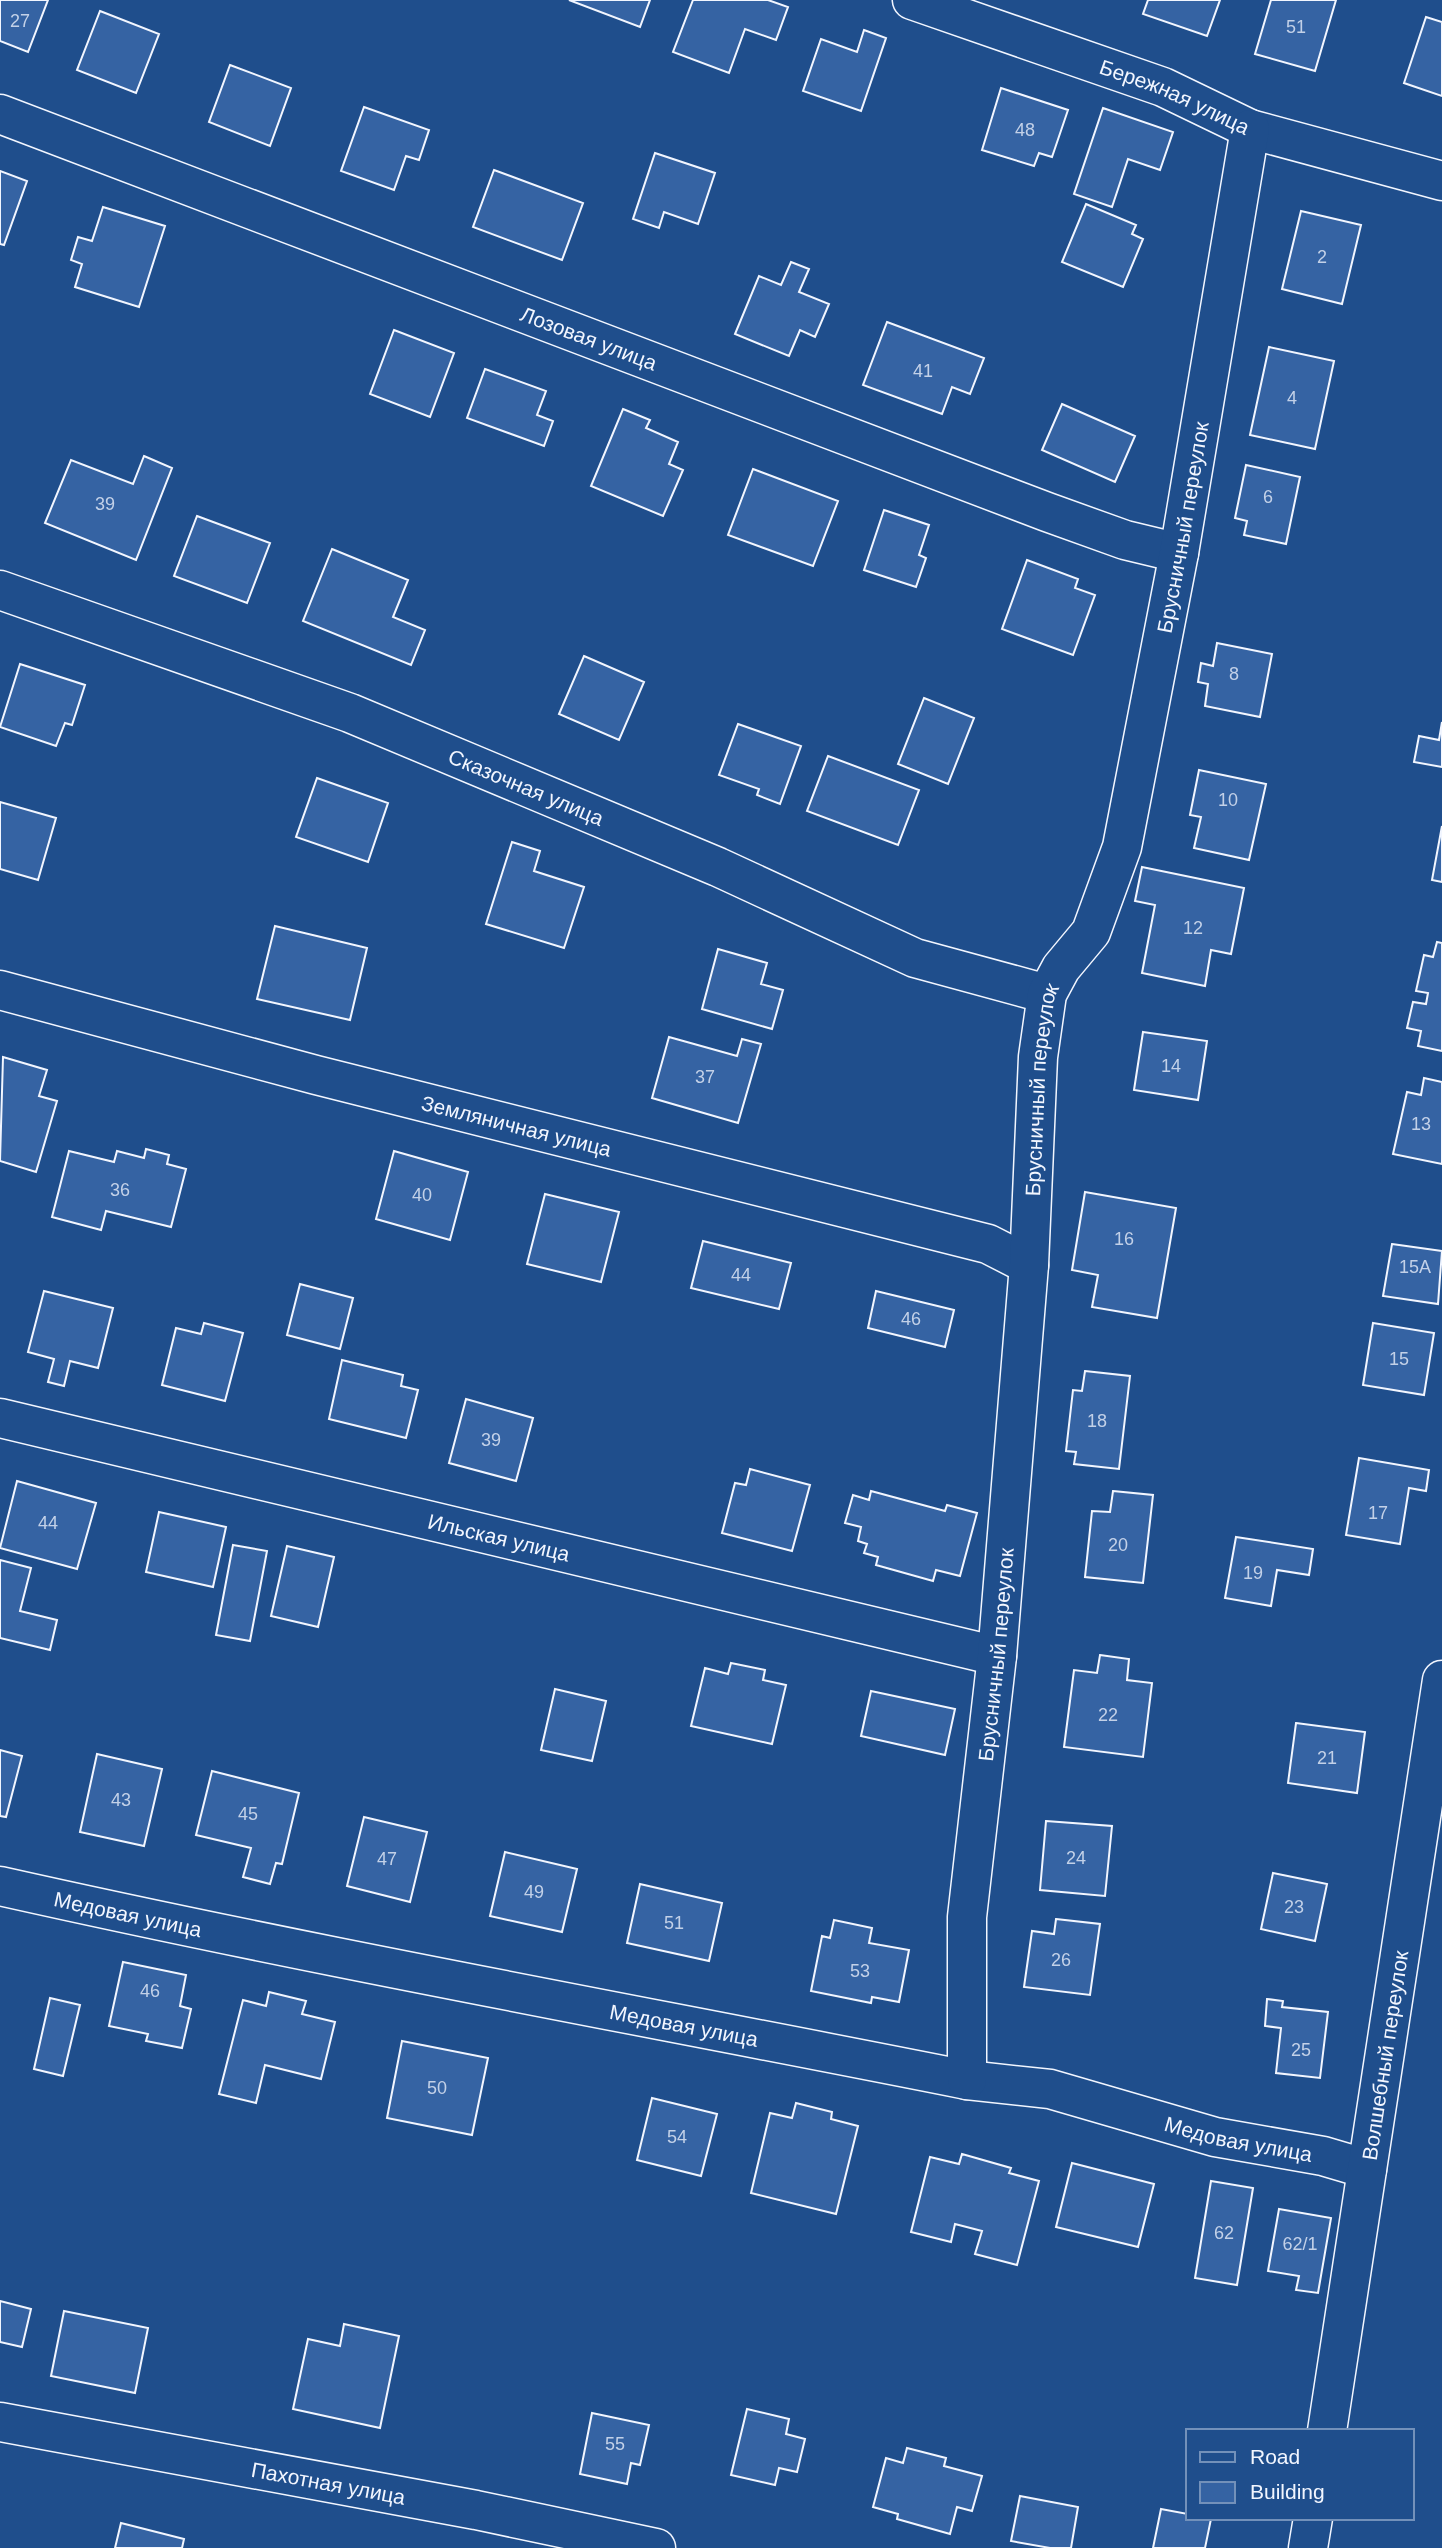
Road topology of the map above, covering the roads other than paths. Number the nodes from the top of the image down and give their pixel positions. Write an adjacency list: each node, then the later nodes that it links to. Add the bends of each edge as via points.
1 (912, 0): 3 (street, Бережная улица, via 1163,88)
2 (0, 114): 5 (street, Лозовая улица, via 1047,512 1125,540)
3 (1250, 129): 4 (street, Бережная улица); 5 (street, Брусничный переулок)
4 (1442, 181)
5 (1179, 553): 8 (street, Брусничный переулок, via 1122,847 1091,932 1061,968)
6 (0, 590): 8 (street, Сказочная улица, via 349,713 718,867 915,958)
7 (0, 990): 9 (street, Земляничная улица, via 988,1244)
8 (1047, 994): 9 (street, Брусничный переулок, via 1038,1057)
9 (1029, 1265): 11 (street, Брусничный переулок)
10 (0, 1418): 11 (street, Ильская улица)
11 (997, 1656): 14 (street, Брусничный переулок, via 967,1917)
12 (1442, 1679): 15 (street, Волшебный переулок)
13 (0, 1886): 14 (street, Медовая улица, via 310,1954)
14 (968, 2080): 15 (street, Медовая улица, via 1050,2089 1216,2137 1323,2156)
15 (1367, 2169): 17 (street, Волшебный переулок)
16 (0, 2422): 19 (street, Пахотная улица)
17 (1327, 2429)
18 (1313, 2520): 20 (street)
19 (656, 2548)
20 (1308, 2548)

